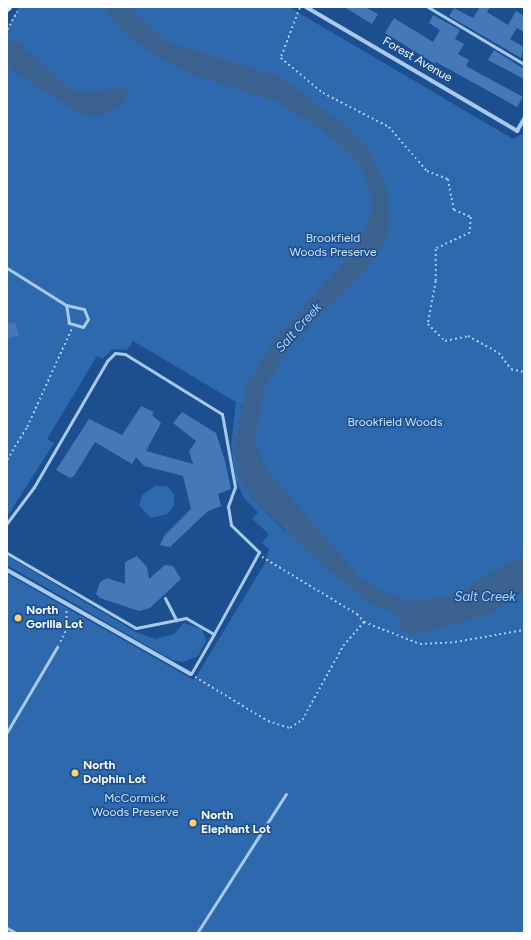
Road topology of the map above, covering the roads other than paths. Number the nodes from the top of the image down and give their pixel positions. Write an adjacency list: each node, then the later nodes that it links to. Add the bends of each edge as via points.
1 (306, 7): 4 (street, Forest Avenue, via 517,131)
2 (428, 7): 3 (lane)
3 (524, 64)
4 (524, 119)
5 (7, 268): 6 (lane)
6 (66, 305): 6 (lane, via 81,307 88,316 83,328 73,326 67,319)
7 (7, 523): 12 (lane, via 34,487 107,361 112,355 122,354 222,414 235,487 228,506 231,525 257,547 259,555)
8 (7, 553): 11 (lane, via 136,628)
9 (7, 570): 14 (street)
10 (165, 598): 11 (lane)
11 (176, 620): 12 (lane, via 190,620)
12 (214, 634): 14 (lane)
13 (57, 647): 15 (lane)
14 (191, 674)
15 (7, 732)
16 (286, 794): 19 (lane)
17 (7, 928): 18 (lane)
18 (16, 933)
19 (197, 933)

